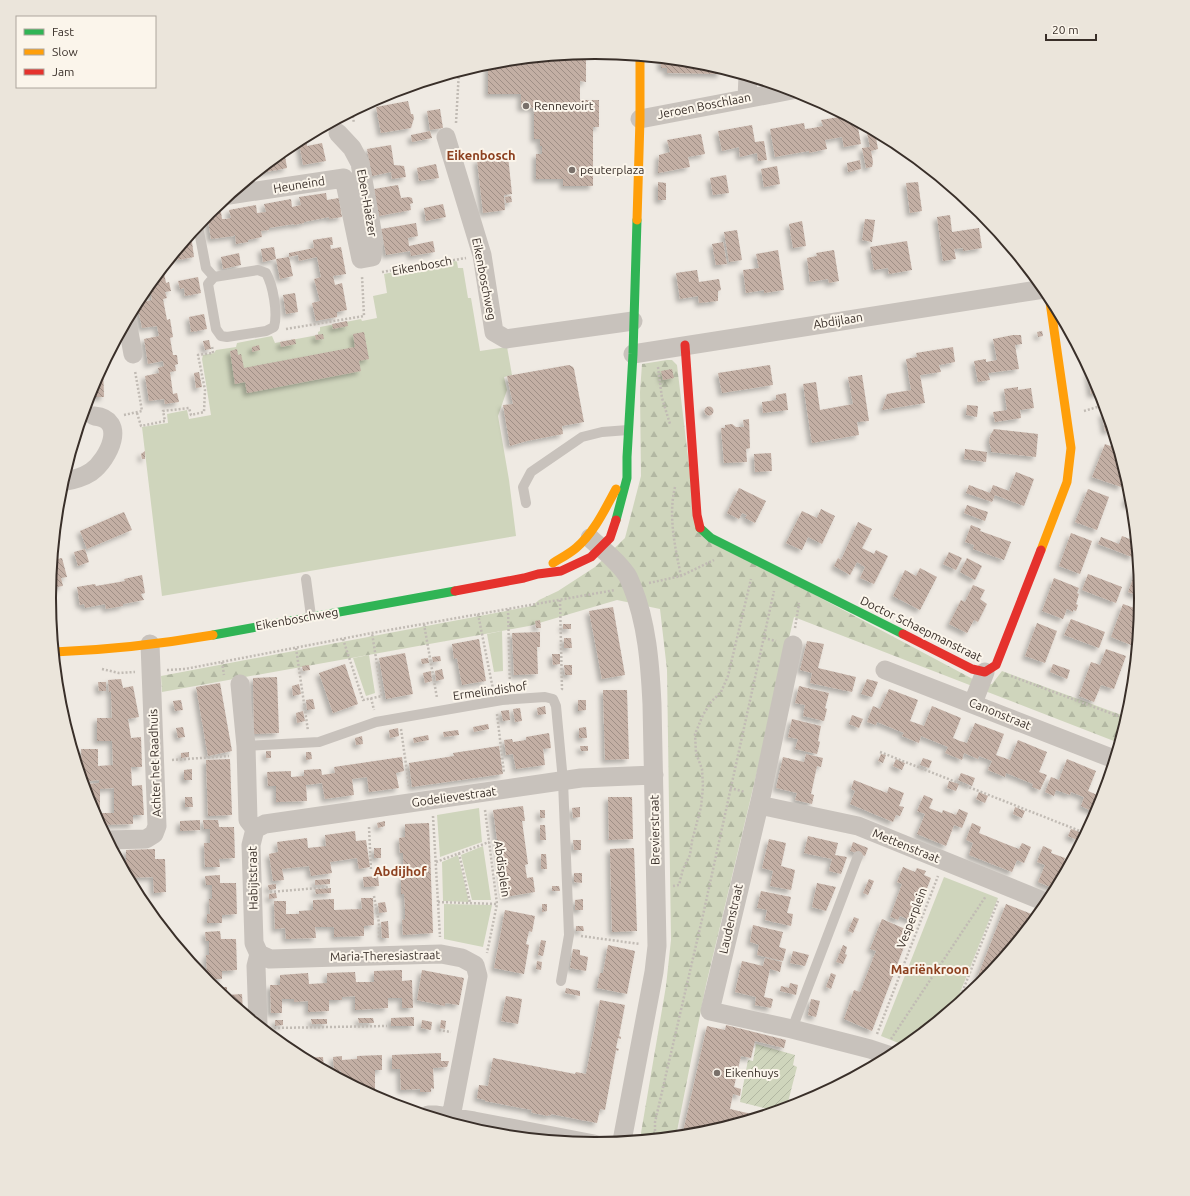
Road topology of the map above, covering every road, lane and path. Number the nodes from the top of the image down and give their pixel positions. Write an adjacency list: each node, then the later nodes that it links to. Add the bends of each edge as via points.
1 (640, 61): 6 (street, Eikenboschweg)
2 (459, 76): 8 (path, via 456,126)
3 (748, 81): 5 (street)
4 (780, 92): 5 (street, Jeroen Boschlaan)
5 (747, 98): 6 (street, Jeroen Boschlaan)
6 (640, 119): 18 (street, Eikenboschweg)
7 (338, 133): 13 (street, Eben-Haëzer, via 352,148 360,163 374,242 372,257)
8 (446, 137): 12 (street, Eikenboschweg)
9 (344, 178): 10 (street, Heuneind); 13 (street, Eben-Haëzer)
10 (240, 193)
11 (199, 233): 15 (lane, via 206,268)
12 (482, 256): 14 (path, Eikenbosch); 18 (street, Eikenboschweg, via 494,332 506,340)
13 (364, 270): 19 (path, via 364,316 289,329)
14 (377, 273)
15 (214, 277): 19 (lane, via 258,270 266,273 271,281 276,319); 21 (lane, via 208,284)
16 (1037, 290): 22 (street, Abdijlaan)
17 (1052, 312): 56 (street, Doctor Schaepmanstraat, via 1071,448 1067,482 996,665)
18 (633, 321): 25 (street, Eikenboschweg)
19 (274, 327): 21 (lane, via 266,331 227,337 221,336)
20 (128, 328): 24 (street)
21 (216, 329): 24 (path, via 209,332 213,353 198,355 205,390 204,412 191,415 189,408 163,412 165,421 141,426 138,413 142,411)
22 (685, 345): 23 (street, Abdijlaan); 34 (street, Doctor Schaepmanstraat, via 700,528 711,538)
23 (654, 350): 25 (street, Abdijlaan); 27 (path, via 662,398)
24 (133, 354)
25 (632, 354): 28 (street, Eikenboschweg)
26 (94, 416): 30 (street, via 103,417 109,422 113,434 110,449 93,471)
27 (672, 429)
28 (628, 430): 29 (street, Eikenboschweg); 32 (lane, via 582,437 530,472 523,487)
29 (627, 457): 33 (street, Eikenboschweg); 33 (street, Eikenboschweg, via 627,478 610,538)
30 (69, 480)
31 (676, 482): 38 (path, via 672,496 673,537)
32 (526, 503)
33 (594, 542): 37 (street, Eikenboschweg, via 576,548); 37 (street, Eikenboschweg, via 591,557 561,571); 41 (street, Brevierstraat, via 628,576)
34 (734, 550): 35 (street, Doctor Schaepmanstraat); 38 (path)
35 (756, 562): 36 (street, Doctor Schaepmanstraat); 89 (path, via 728,676 721,692 711,702 694,734 696,753 702,769 703,787 690,855 679,885)
36 (778, 573): 40 (street, Doctor Schaepmanstraat); 112 (path, via 655,1122)
37 (538, 574): 45 (street, Eikenboschweg)
38 (681, 576): 41 (path)
39 (306, 579): 45 (lane)
40 (802, 584): 50 (path); 56 (street, Doctor Schaepmanstraat, via 972,669)
41 (632, 587): 42 (path); 70 (street, Brevierstraat, via 637,597 645,632 650,668)
42 (560, 599): 43 (path); 60 (path, via 562,689)
43 (508, 609): 44 (path); 58 (path, Ermelindishof, via 510,690)
44 (478, 614): 46 (path); 59 (path, Ermelindishof)
45 (311, 616): 49 (street, Eikenboschweg)
46 (424, 624): 47 (path); 62 (path)
47 (372, 633): 48 (path); 48 (path, via 382,696 364,700)
48 (343, 639): 51 (path)
49 (150, 644): 52 (street, Eikenboschweg); 55 (street, Achter het Raadhuis)
50 (793, 645): 76 (street, Laudenstraat)
51 (296, 648): 55 (path, via 186,669); 65 (path)
52 (59, 652)
53 (98, 668): 55 (path, via 119,673)
54 (885, 670): 61 (street, Canonstraat)
55 (151, 671): 80 (street, Achter het Raadhuis, via 157,826 154,834 146,839)
56 (986, 672): 61 (street); 63 (path, via 1002,672)
57 (240, 684): 66 (street, Habijtstraat)
58 (505, 690)
59 (495, 697): 60 (lane, Ermelindishof, via 502,700 545,697); 62 (lane, Ermelindishof); 72 (path)
60 (553, 699): 71 (lane, via 556,706)
61 (973, 703): 68 (street, Canonstraat)
62 (439, 712): 64 (lane, Ermelindishof)
63 (1121, 717)
64 (400, 719): 65 (lane, Ermelindishof, via 376,722); 75 (path)
65 (314, 743): 66 (lane, Ermelindishof)
66 (246, 750): 69 (path); 78 (street, Habijtstraat, via 248,820)
67 (880, 752): 79 (path)
68 (1110, 757)
69 (170, 760)
70 (654, 775): 71 (street, Godelievestraat); 89 (street, Brevierstraat)
71 (563, 781): 72 (street, Godelievestraat); 96 (lane)
72 (506, 789): 73 (street, Godelievestraat)
73 (482, 793): 74 (street, Godelievestraat); 81 (path, Abdisplein)
74 (432, 800): 75 (street, Godelievestraat); 84 (path)
75 (411, 803): 77 (street, Godelievestraat)
76 (759, 805): 85 (street, Mettenstraat, via 858,826); 107 (street, Laudenstraat, via 710,1011)
77 (367, 810): 78 (street, Godelievestraat, via 265,824); 86 (path, via 371,838)
78 (255, 829): 90 (street, Habijtstraat, via 251,845)
79 (1080, 831)
80 (114, 840)
81 (489, 842): 82 (path); 95 (path, Abdisplein)
82 (459, 853): 84 (path); 94 (path)
83 (858, 856): 107 (lane)
84 (436, 862): 93 (path)
85 (944, 862): 87 (street, Mettenstraat); 108 (path, Vesperplein)
86 (371, 870)
87 (999, 883): 92 (street, Mettenstraat); 103 (path); 109 (path, via 988,894)
88 (330, 887): 90 (path)
89 (656, 890): 97 (street, Brevierstraat)
90 (253, 894): 98 (street, Habijtstraat, via 254,943)
91 (374, 896): 100 (path, via 379,923)
92 (1041, 900)
93 (438, 902): 94 (path); 99 (path)
94 (470, 903): 95 (path)
95 (498, 904): 101 (path, Abdisplein, via 486,958)
96 (569, 935): 97 (path); 102 (lane)
97 (657, 946): 114 (street, Brevierstraat)
98 (260, 954): 100 (street, Maria-Theresiastraat, via 270,959); 104 (street, Habijtstraat, via 256,966)
99 (441, 954): 100 (street, Maria-Theresiastraat); 101 (street, Maria-Theresiastraat, via 462,958)
100 (380, 955)
101 (475, 965): 111 (street, via 478,976)
102 (561, 982)
103 (962, 992)
104 (264, 1023)
105 (267, 1026): 106 (path)
106 (387, 1026)
107 (792, 1029): 110 (street, Laudenstraat)
108 (884, 1052)
109 (885, 1052)
110 (881, 1054)
111 (451, 1117): 113 (street)
112 (656, 1133)
113 (539, 1134)
114 (623, 1136)

